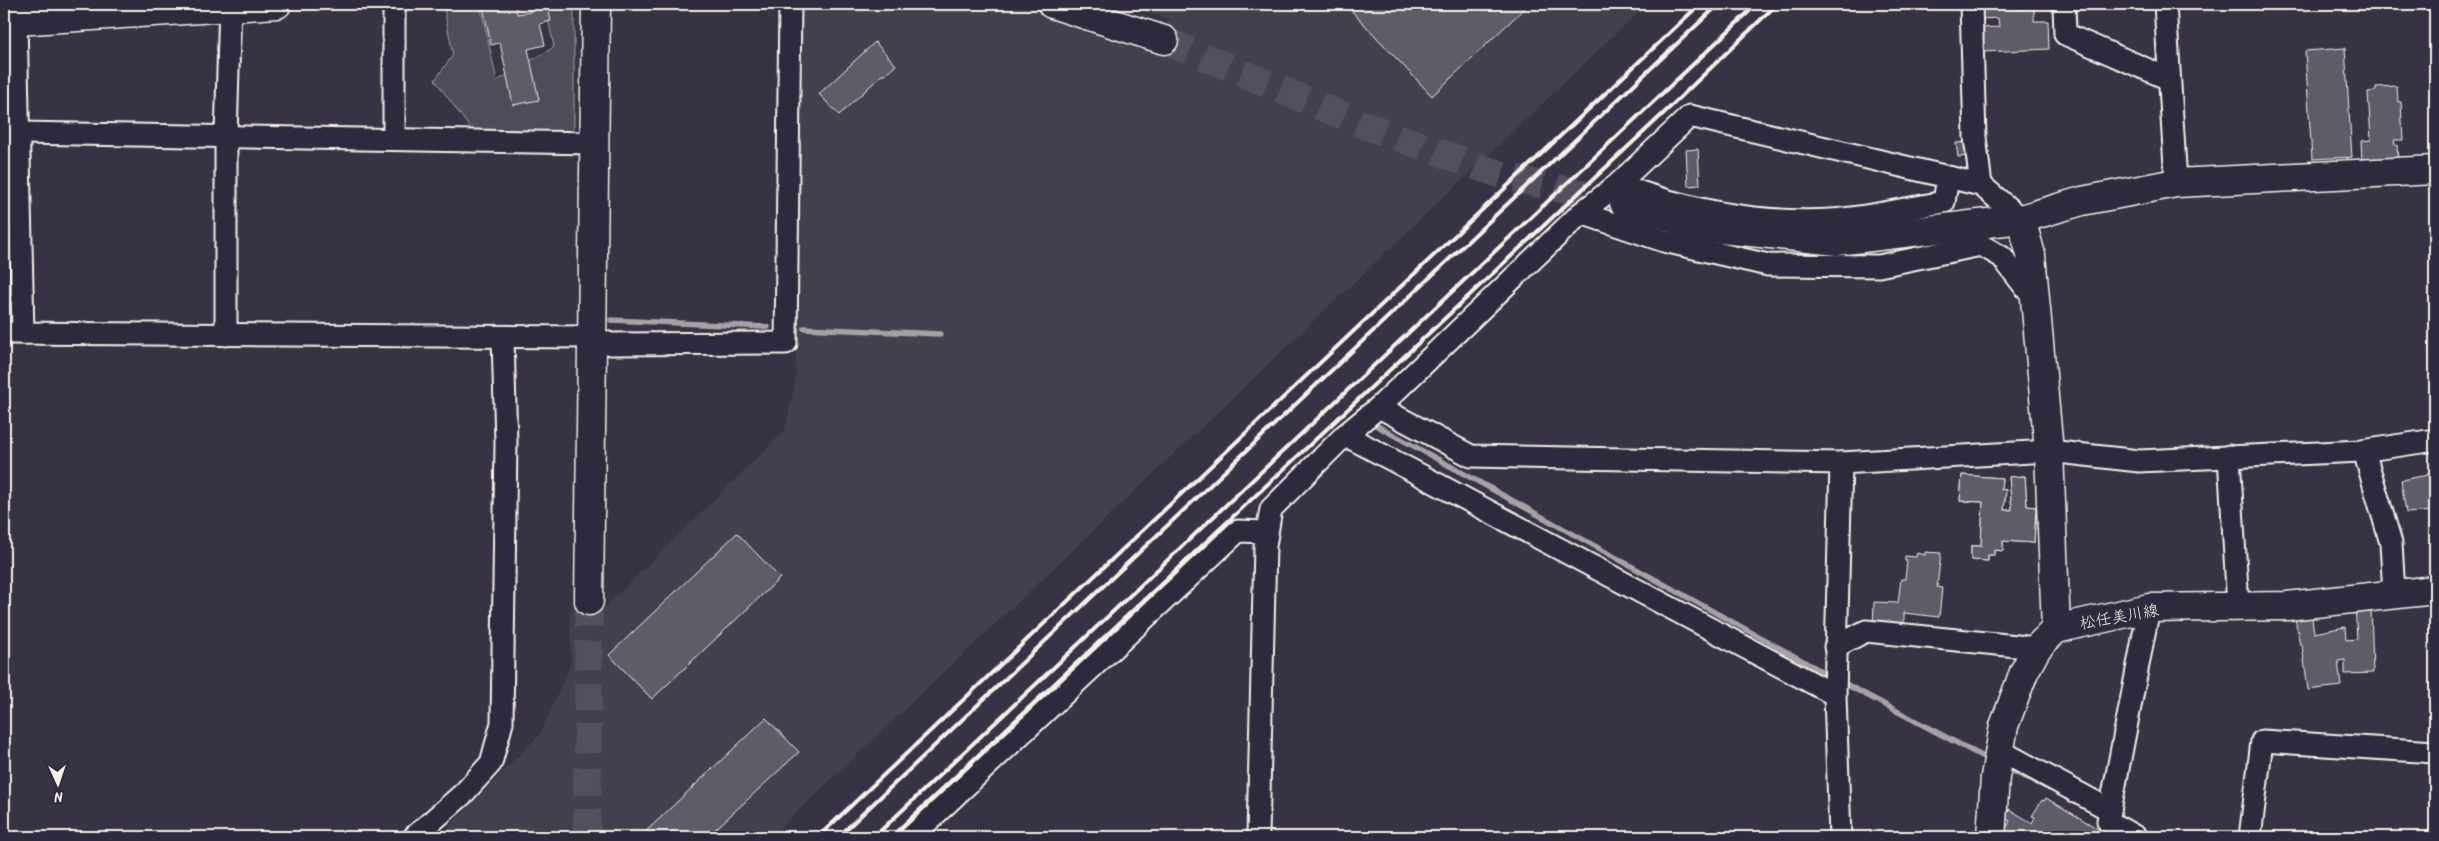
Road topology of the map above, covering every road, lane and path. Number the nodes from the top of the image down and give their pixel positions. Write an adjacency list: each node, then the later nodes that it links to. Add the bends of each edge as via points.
1 (277, 4): 9 (street)
2 (394, 4): 16 (street)
3 (596, 4): 17 (street)
4 (790, 4): 28 (street, via 786,343 611,344)
5 (1052, 4): 12 (street)
6 (1971, 4): 21 (street, via 1975,137)
7 (2064, 4): 13 (street, via 2065,34)
8 (2165, 4): 13 (street)
9 (230, 6): 10 (street); 15 (street)
10 (154, 8): 11 (street)
11 (11, 14): 14 (street)
12 (1164, 40)
13 (2169, 80): 20 (street)
14 (20, 133): 15 (street); 26 (street)
15 (226, 137): 16 (street); 27 (street)
16 (394, 138): 17 (street)
17 (594, 142): 28 (street)
18 (2435, 170): 20 (street)
19 (1948, 178): 21 (street); 22 (street, via 1944,202 1832,220 1771,220); 22 (street, via 1690,116)
20 (2176, 183): 24 (street, via 2082,201)
21 (1981, 185): 24 (street)
22 (1621, 193): 23 (street); 24 (street, via 1701,227 1837,241)
23 (1580, 213): 25 (street, via 1664,241 1768,265 1879,266 1981,244 2002,257 2025,287); 30 (street)
24 (2021, 219): 25 (street, via 2031,255)
25 (2034, 287): 33 (street)
26 (13, 333): 27 (street)
27 (226, 335): 29 (street)
28 (592, 337): 29 (street); 40 (street)
29 (504, 338): 49 (street, via 506,442 502,723 491,763 464,793)
30 (1379, 407): 31 (street); 36 (street, via 1471,456)
31 (1344, 435): 37 (street, via 1271,509); 45 (street)
32 (2435, 440): 34 (street)
33 (2050, 451): 35 (street, via 2139,461); 36 (street); 43 (street)
34 (2364, 451): 35 (street); 39 (street, via 2391,543)
35 (2229, 456): 41 (street)
36 (1841, 462): 44 (street)
37 (1266, 532): 50 (street, via 1238,532); 51 (street)
38 (2435, 590): 39 (street, 松任美川線)
39 (2394, 594): 41 (street, 松任美川線, via 2287,606)
40 (589, 601)
41 (2238, 607): 42 (street, 松任美川線)
42 (2149, 608): 43 (street, 松任美川線); 48 (street)
43 (2046, 639): 44 (street, via 1866,631); 47 (street, via 2024,672 2004,726)
44 (1835, 646): 45 (street)
45 (1834, 695): 52 (street)
46 (2435, 752): 55 (street, via 2262,741)
47 (1997, 760): 48 (street); 53 (street)
48 (2110, 810): 54 (street, via 2108,821)
49 (414, 837)
50 (911, 837)
51 (1258, 837)
52 (1840, 837)
53 (1991, 837)
54 (2136, 837)
55 (2250, 837)

